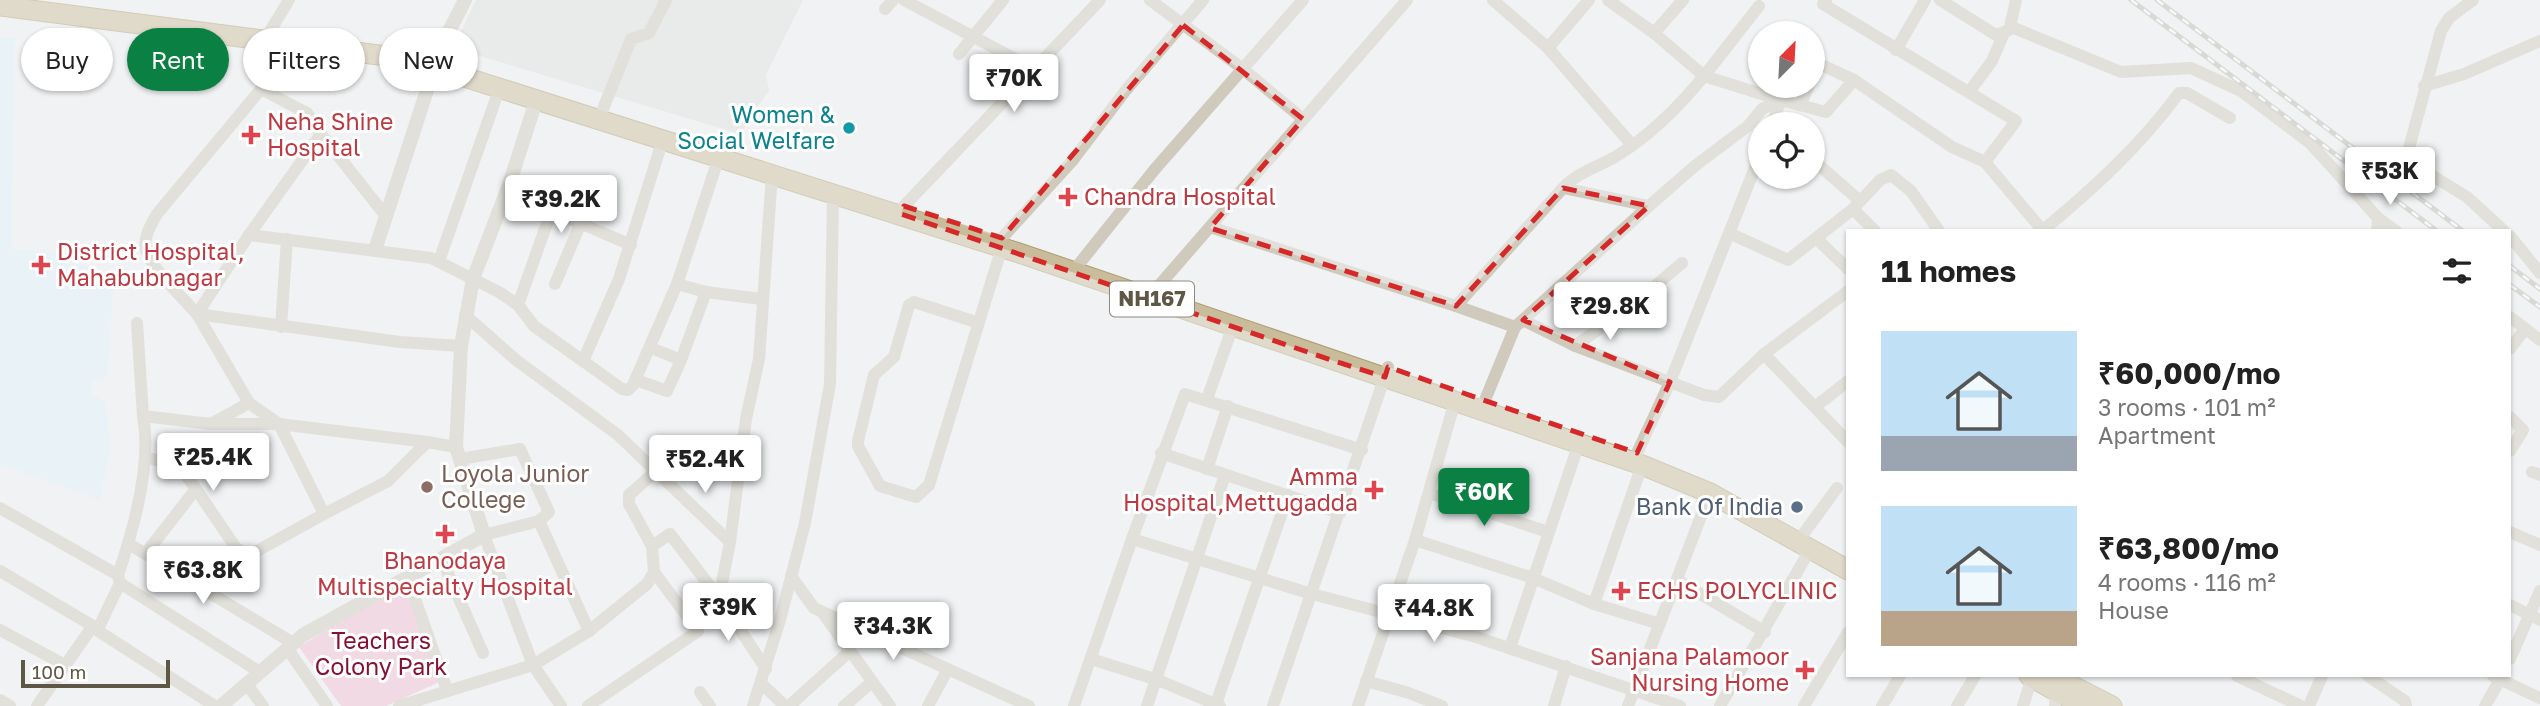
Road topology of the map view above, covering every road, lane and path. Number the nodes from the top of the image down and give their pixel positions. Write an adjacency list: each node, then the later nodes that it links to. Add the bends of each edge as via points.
1 (289, 0): 23 (street)
2 (465, 0): 24 (street)
3 (666, 0): 50 (street, via 649,33 631,38)
4 (904, 0): 27 (street)
5 (1003, 0): 27 (street)
6 (1100, 0): 34 (street)
7 (1150, 0): 22 (street)
8 (1203, 0): 22 (street)
9 (1303, 0): 35 (street)
10 (1407, 0): 53 (street)
11 (1493, 0): 30 (street)
12 (1589, 0): 30 (street)
13 (1608, 0): 26 (street)
14 (1684, 0): 26 (street)
15 (1826, 0): 31 (street, via 1824,4)
16 (1924, 0): 31 (street)
17 (1940, 0): 25 (street, via 1996,35)
18 (2016, 0): 25 (street)
19 (2473, 0): 40 (street, via 2449,18 2441,31)
20 (1758, 2): 37 (street)
21 (2, 7): 29 (highway, NH167)
22 (1183, 24): 35 (street); 83 (street)
23 (278, 28)
24 (452, 28)
25 (2007, 30): 45 (street); 70 (street, via 2121,72 2191,68 2241,90 2310,143)
26 (1654, 33): 37 (street)
27 (974, 36): 32 (street); 34 (street)
28 (2540, 41): 40 (street, via 2465,74)
29 (243, 43)
30 (1548, 48): 56 (street)
31 (1896, 50): 45 (street)
32 (958, 54)
33 (1825, 66): 39 (street)
34 (1034, 69): 67 (street)
35 (1243, 69): 53 (street); 88 (street)
36 (478, 76): 50 (highway, NH167)
37 (1704, 76): 48 (street); 56 (street, via 1670,117)
38 (478, 80): 41 (highway, NH167)
39 (1854, 80): 49 (street, via 1826,112); 58 (street, via 1952,147)
40 (2424, 86): 77 (street, via 2409,148 2415,165 2467,197)
41 (500, 87): 46 (highway, NH167); 86 (street)
42 (259, 91): 100 (street, via 157,214 146,234 151,261)
43 (265, 91): 54 (street, via 307,113)
44 (426, 91): 69 (street)
45 (1969, 92): 58 (street, via 2016,121)
46 (537, 98): 55 (highway, NH167); 63 (street)
47 (1803, 98): 49 (street)
48 (1781, 100): 49 (street); 51 (street); 66 (street, via 1762,109 1748,126)
49 (1800, 105)
50 (603, 109): 67 (highway, NH167)
51 (1776, 112)
52 (2230, 118): 76 (street, via 2188,93 2179,93 2108,175)
53 (1303, 120): 72 (street)
54 (321, 134): 69 (street); 78 (street)
55 (663, 139): 57 (highway, NH167); 84 (street)
56 (1632, 145): 61 (street)
57 (719, 157): 60 (highway, NH167); 93 (street)
58 (1985, 162): 75 (street)
59 (1825, 171): 65 (street)
60 (772, 174): 64 (highway, NH167); 97 (street)
61 (1563, 188): 66 (street); 99 (street)
62 (1748, 188): 79 (street)
63 (506, 191): 68 (street); 91 (street)
64 (833, 194): 67 (highway, NH167); 170 (street, via 830,384)
65 (1857, 205): 73 (street); 74 (street, via 1880,180 1896,177); 82 (street)
66 (1649, 206): 105 (street)
67 (902, 210): 83 (highway, NH167)
68 (551, 212): 71 (street); 98 (street)
69 (385, 215): 85 (street)
70 (2377, 224)
71 (580, 225): 84 (street); 92 (street)
72 (1210, 228): 94 (street); 99 (street)
73 (1874, 229)
74 (1938, 229)
75 (2041, 229)
76 (2045, 229)
77 (2502, 229)
78 (249, 234): 81 (street); 100 (street)
79 (1731, 234): 82 (street, via 1784,260 1794,258); 119 (street)
80 (2511, 237): 90 (street)
81 (287, 239): 85 (street); 107 (street)
82 (1817, 239): 89 (street)
83 (1002, 243): 88 (highway, NH167); 104 (street); 106 (highway, NH167)
84 (631, 245): 116 (street)
85 (375, 250): 86 (street)
86 (439, 261): 91 (street)
87 (1682, 263): 111 (street)
88 (1079, 264): 94 (highway, NH167)
89 (1846, 267)
90 (2540, 273)
91 (472, 279): 98 (street); 101 (street)
92 (555, 284)
93 (677, 284): 95 (street); 112 (street)
94 (1156, 289): 117 (highway, NH167)
95 (706, 292): 97 (street); 115 (street)
96 (1846, 292): 114 (street)
97 (761, 299): 158 (street, via 759,359)
98 (518, 305): 116 (street, via 534,326)
99 (1456, 306): 105 (street)
100 (197, 314): 107 (street); 124 (street)
101 (465, 315): 110 (street); 141 (street)
102 (2511, 318): 108 (street)
103 (137, 323): 127 (street)
104 (979, 323): 104 (street, via 929,485 916,497 880,486 858,441 874,375 894,357 909,305 914,302)
105 (1519, 323): 111 (street); 122 (street)
106 (1233, 326): 117 (highway, NH167); 121 (street)
107 (281, 327): 110 (street)
108 (2525, 329): 109 (street); 113 (street)
109 (2540, 340)
110 (461, 346): 136 (street)
111 (1575, 346): 119 (street)
112 (651, 348): 115 (street); 118 (street)
113 (2511, 348)
114 (1764, 354): 119 (street, via 1722,397); 126 (street)
115 (681, 360): 118 (street, via 667,391)
116 (583, 361): 118 (street, via 622,389 628,390)
117 (1386, 372): 122 (highway, NH167); 123 (highway, NH167); 135 (street)
118 (636, 380)
119 (1670, 382): 139 (street)
120 (1846, 383): 126 (street)
121 (1207, 399): 125 (street); 137 (street, via 1189,393 1181,398)
122 (1485, 400): 139 (highway, NH167)
123 (1455, 401): 133 (highway, NH167); 146 (street)
124 (249, 403): 129 (street); 130 (street)
125 (1228, 406): 135 (street); 140 (street)
126 (1815, 407): 131 (street)
127 (143, 416): 129 (street); 138 (street)
128 (2511, 418): 134 (street, via 2523,430)
129 (211, 424): 130 (street)
130 (279, 424): 132 (street); 150 (street)
131 (1846, 440)
132 (427, 442): 136 (street); 150 (street, via 388,481)
133 (1579, 443): 139 (highway, NH167); 152 (street)
134 (2511, 449)
135 (1362, 450): 149 (street)
136 (458, 453): 151 (street, via 520,449 549,512); 154 (street)
137 (1161, 453): 140 (street); 155 (street)
138 (145, 457): 144 (street, via 179,466); 159 (street)
139 (1640, 459): 145 (highway, NH167); 157 (highway, NH167, via 1713,484); 178 (street)
140 (1207, 469): 142 (street)
141 (657, 470): 158 (street); 161 (street, via 627,498)
142 (1225, 475): 147 (street); 163 (street)
143 (1837, 488): 157 (street)
144 (196, 489): 150 (street, via 236,548 245,553 257,551); 162 (street)
145 (1710, 493): 157 (highway, NH167); 174 (street)
146 (1429, 494): 152 (street); 156 (street)
147 (1288, 495): 149 (street); 173 (street)
148 (0, 508): 172 (street)
149 (1340, 513): 176 (street)
150 (324, 514)
151 (538, 521): 154 (street); 186 (street)
152 (1548, 532): 171 (street)
153 (2511, 532): 160 (street)
154 (484, 535): 165 (street); 196 (street)
155 (1132, 539): 163 (street); 194 (street)
156 (1415, 540): 171 (street); 181 (street)
157 (1808, 540): 164 (highway, NH167); 166 (highway, NH167); 187 (street)
158 (730, 542): 177 (street)
159 (129, 544): 162 (street); 172 (street)
160 (2540, 545)
161 (652, 546): 168 (street); 177 (street, via 670,534)
162 (146, 553): 189 (street)
163 (1196, 557): 173 (street); 209 (street)
164 (1846, 557)
165 (441, 558): 169 (street); 192 (street)
166 (1846, 568)
167 (0, 571): 184 (street)
168 (654, 572): 186 (street, via 637,595); 230 (street, via 698,631)
169 (407, 576): 189 (street); 214 (street)
170 (791, 576): 180 (street); 198 (street)
171 (1533, 578): 178 (street); 190 (street)
172 (119, 579): 184 (street, via 98,629); 200 (street)
173 (1259, 579): 176 (street); 221 (street)
174 (1677, 580): 183 (street); 187 (street)
175 (2540, 591): 182 (street)
176 (1312, 594): 181 (street); 240 (street)
177 (719, 598): 198 (street)
178 (1594, 604): 183 (street)
179 (2511, 605): 182 (street)
180 (821, 611): 191 (street); 199 (street)
181 (1390, 616): 190 (street); 210 (street)
182 (2535, 617): 193 (street)
183 (1660, 624): 215 (street)
184 (92, 626): 195 (street); 224 (street)
185 (0, 630): 195 (street)
186 (589, 631): 196 (street)
187 (1765, 632): 246 (street)
188 (1846, 635): 247 (street)
189 (290, 646): 200 (street); 227 (street)
190 (1510, 648): 197 (street)
191 (850, 651): 211 (street); 233 (street)
192 (484, 653)
193 (2511, 657)
194 (1091, 659): 209 (street); 238 (street)
195 (65, 665): 223 (street)
196 (533, 665): 214 (street); 229 (street)
197 (1566, 666): 215 (street); 243 (street)
198 (766, 669): 213 (street)
199 (948, 669): 220 (street); 236 (street)
200 (258, 671): 212 (street)
201 (1899, 677): 248 (street)
202 (1974, 677): 249 (street)
203 (2031, 677): 250 (street)
204 (2033, 677): 216 (highway)
205 (2239, 677): 253 (street)
206 (2322, 677): 254 (street)
207 (2369, 677): 255 (street)
208 (2499, 677): 218 (street); 256 (street)
209 (1158, 680): 221 (street); 239 (street)
210 (1366, 681): 241 (street); 242 (street)
211 (872, 682): 234 (street); 235 (street)
212 (246, 683): 225 (street); 226 (street)
213 (761, 683): 232 (street); 233 (street)
214 (447, 690): 228 (street)
215 (1635, 691): 244 (street); 245 (street)
216 (2055, 691): 251 (highway); 252 (highway)
217 (700, 692): 231 (street)
218 (2540, 698)
219 (0, 700): 222 (street)
220 (1005, 701): 237 (street)
221 (1218, 705)
222 (10, 706)
223 (37, 706)
224 (215, 706)
225 (221, 706)
226 (262, 706)
227 (327, 706)
228 (399, 706)
229 (561, 706)
230 (588, 706)
231 (710, 706)
232 (753, 706)
233 (787, 706)
234 (844, 706)
235 (890, 706)
236 (928, 706)
237 (1029, 706)
238 (1074, 706)
239 (1147, 706)
240 (1273, 706)
241 (1358, 706)
242 (1442, 706)
243 (1553, 706)
244 (1628, 706)
245 (1680, 706)
246 (1720, 706)
247 (1804, 706)
248 (1882, 706)
249 (1957, 706)
250 (2023, 706)
251 (2082, 706)
252 (2112, 706)
253 (2301, 706)
254 (2309, 706)
255 (2406, 706)
256 (2485, 706)

